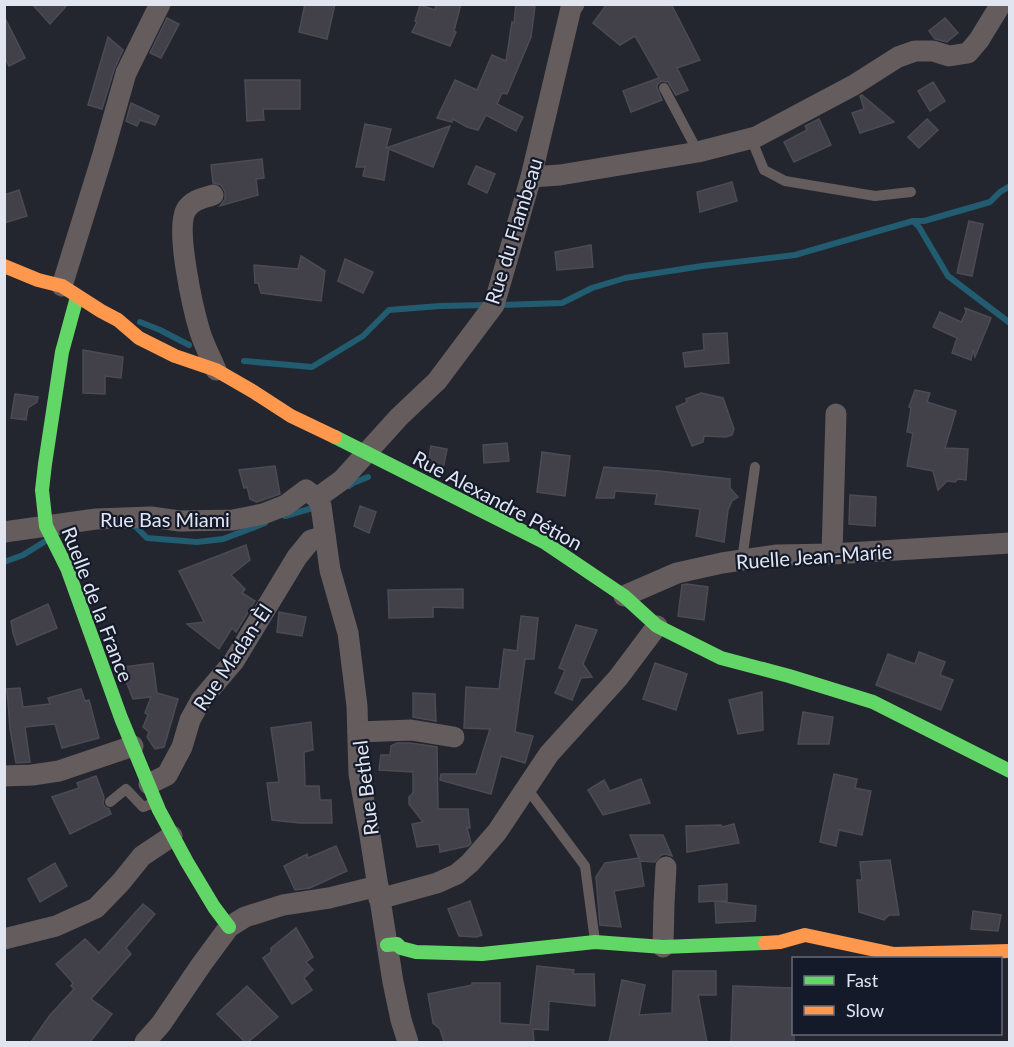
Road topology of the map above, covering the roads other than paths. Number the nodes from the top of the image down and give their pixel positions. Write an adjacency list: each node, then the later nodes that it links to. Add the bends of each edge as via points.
1 (160, 4): 11 (street, via 126,73)
2 (574, 4): 7 (street, Rue du Flambeau)
3 (1001, 4): 5 (street, via 968,53 949,56 915,51 898,57 854,85)
4 (664, 88): 6 (lane)
5 (751, 138): 6 (street); 8 (lane, via 764,170 785,180 875,196)
6 (698, 152): 7 (street)
7 (531, 177): 14 (street, Rue du Flambeau, via 494,305 437,381)
8 (911, 192)
9 (213, 195): 12 (street, via 191,203 184,212 183,245 200,334)
10 (4, 266): 11 (street, Rue Alexandre Pétion)
11 (70, 292): 12 (street, Rue Alexandre Pétion, via 118,320 139,338); 17 (street, Ruelle de la France, via 68,332 42,490)
12 (216, 370): 14 (street, Rue Alexandre Pétion, via 291,416)
13 (836, 414): 21 (street)
14 (366, 452): 16 (street, Rue du Flambeau, via 342,480); 23 (street, Rue Alexandre Pétion, via 544,542)
15 (755, 467): 22 (lane)
16 (317, 498): 17 (street, Rue Bas Miami, via 306,490 286,505 233,520 151,517); 19 (street, Rue Bethel)
17 (46, 526): 18 (street, Rue Bas Miami); 27 (street, Ruelle de la France, via 67,568)
18 (4, 532)
19 (325, 536): 25 (street, Rue Bethel, via 348,633); 31 (street, Rue Madan-Èl, via 311,540 297,557 234,661 201,700 182,747)
20 (1010, 543): 21 (street, Ruelle Jean-Marie)
21 (832, 554): 22 (street, Ruelle Jean-Marie)
22 (742, 560): 23 (street, Ruelle Jean-Marie, via 677,573)
23 (624, 596): 24 (street, Rue Alexandre Pétion)
24 (657, 626): 28 (street, Rue Alexandre Pétion, via 721,658 873,702); 30 (street)
25 (358, 732): 26 (street, via 411,730); 35 (street, Rue Bethel, via 359,774)
26 (454, 737)
27 (133, 746): 29 (street, via 59,771); 31 (street, Ruelle de la France)
28 (1010, 771)
29 (4, 776)
30 (526, 787): 35 (street, via 497,832 457,874 437,883); 38 (lane, via 585,866)
31 (153, 793): 32 (lane, via 143,807 126,789); 33 (street, Ruelle de la France)
32 (110, 802)
33 (172, 836): 36 (street, Ruelle de la France); 37 (street, via 142,856 96,908 56,926)
34 (666, 867): 40 (street)
35 (379, 893): 36 (street, via 283,905 245,917); 39 (street, Rue Bethel)
36 (229, 927): 42 (street)
37 (4, 939)
38 (595, 942): 39 (street, via 482,954 416,952 397,944); 40 (street)
39 (387, 945): 43 (street, Rue Bethel)
40 (663, 947): 41 (street, via 780,942 805,935 894,954)
41 (1010, 951)
42 (145, 1042)
43 (408, 1042)

